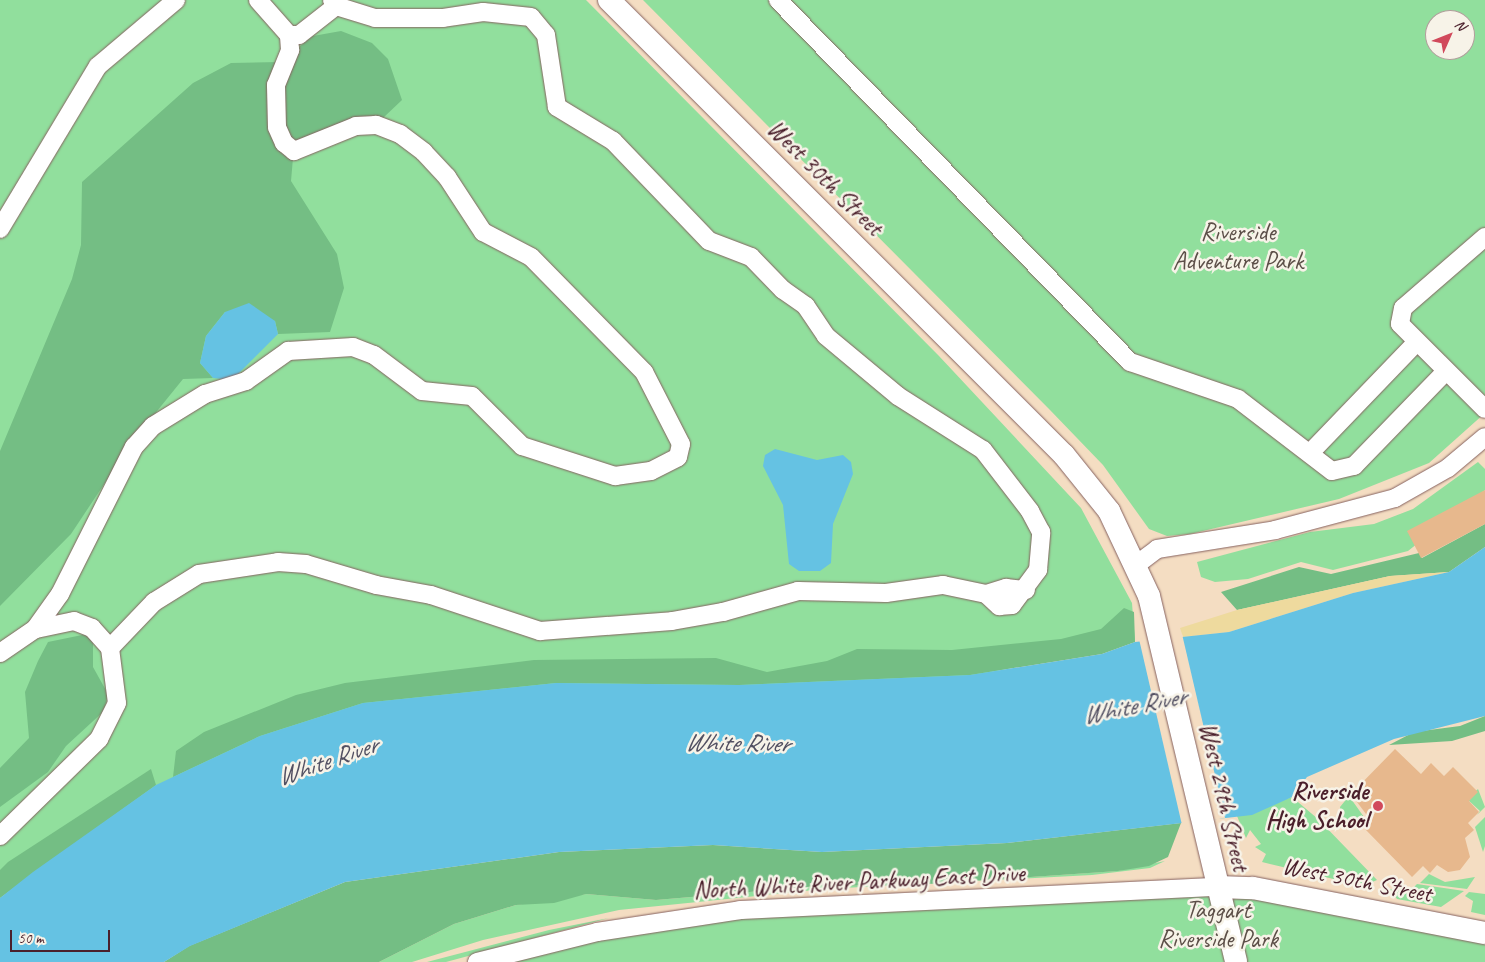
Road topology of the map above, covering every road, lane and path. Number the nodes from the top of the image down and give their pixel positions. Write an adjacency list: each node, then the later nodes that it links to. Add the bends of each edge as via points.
1 (176, 0): 7 (street, via 98,66)
2 (258, 0): 6 (street)
3 (609, 0): 11 (main road, West 30th Street)
4 (778, 0): 14 (street, via 1117,351 1130,362 1216,395 1238,399)
5 (334, 3): 6 (street); 17 (street, via 375,18 443,18 483,12 531,17 546,35 557,107 613,141 709,241 751,256 783,290 806,306 826,336 898,396 928,412 983,450 1030,510 1041,532 1042,553 1026,590 1012,605 999,606 986,594 943,586 886,593 798,591 682,620 540,631 448,600 376,585 335,570 278,562 199,574 154,602)
6 (292, 40): 16 (street, via 276,85 277,127 284,143 294,151 356,126 376,125 400,134 424,152 447,177 483,232 531,257 644,372 681,444 678,457 651,471 614,476 522,446 472,396 422,391 374,355 353,347 288,351 246,381 206,394 153,426 134,447 77,562)
7 (0, 229)
8 (1485, 237): 9 (street, via 1403,308 1400,324)
9 (1417, 342): 10 (street); 14 (street)
10 (1446, 371): 12 (street); 14 (street, via 1354,466 1332,471)
11 (1003, 396): 15 (main road, West 29th Street, via 1086,480 1109,511)
12 (1485, 410)
13 (1485, 437): 15 (street, via 1448,468 1396,498 1275,530 1157,549)
14 (1310, 453)
15 (1136, 565): 20 (main road, West 29th Street, via 1155,619)
16 (35, 629): 17 (street, via 74,621 92,628); 18 (street)
17 (110, 648): 19 (street, via 117,684 110,722 99,739)
18 (0, 653)
19 (0, 836)
20 (1218, 887): 21 (main road, West 30th Street, via 1253,888); 22 (street, North White River Parkway East Drive, via 740,910 597,932); 23 (main road, West 29th Street)
21 (1485, 933)
22 (477, 962)
23 (1236, 962)

